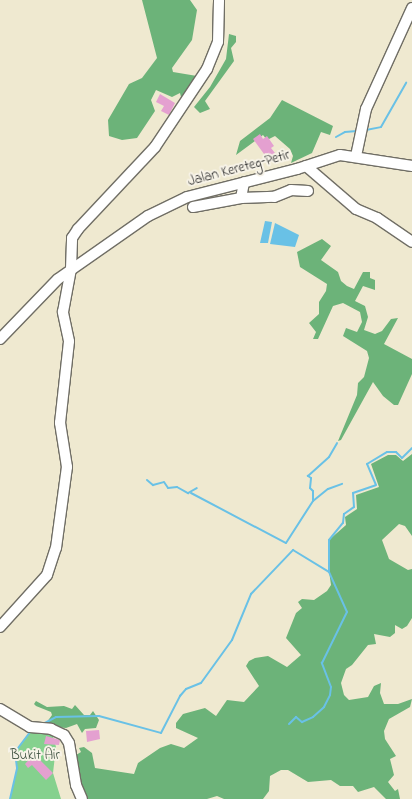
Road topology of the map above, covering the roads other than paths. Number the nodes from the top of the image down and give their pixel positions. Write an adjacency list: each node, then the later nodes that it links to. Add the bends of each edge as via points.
1 (219, 0): 11 (street, via 218,42 207,69 155,147 78,229 70,248)
2 (412, 8): 3 (street, via 366,109)
3 (356, 156): 4 (street, Jalan Kereteg–Petir, via 337,155); 5 (street, Jalan Kereteg–Petir)
4 (306, 166): 6 (street, Jalan Kereteg–Petir); 10 (street, via 356,209 377,218)
5 (412, 166)
6 (244, 182): 8 (street); 11 (street, Jalan Kereteg–Petir, via 198,193 165,208)
7 (308, 191): 8 (street, via 291,190 274,197)
8 (241, 198): 9 (street)
9 (193, 207)
10 (411, 240)
11 (71, 269): 12 (street, Jalan Kereteg–Petir); 13 (street, via 62,312 69,341 60,423 67,467 56,548 47,575)
12 (0, 339)
13 (0, 627)
14 (0, 709): 15 (street, via 35,728 56,730 67,739 76,785)
15 (82, 799)

